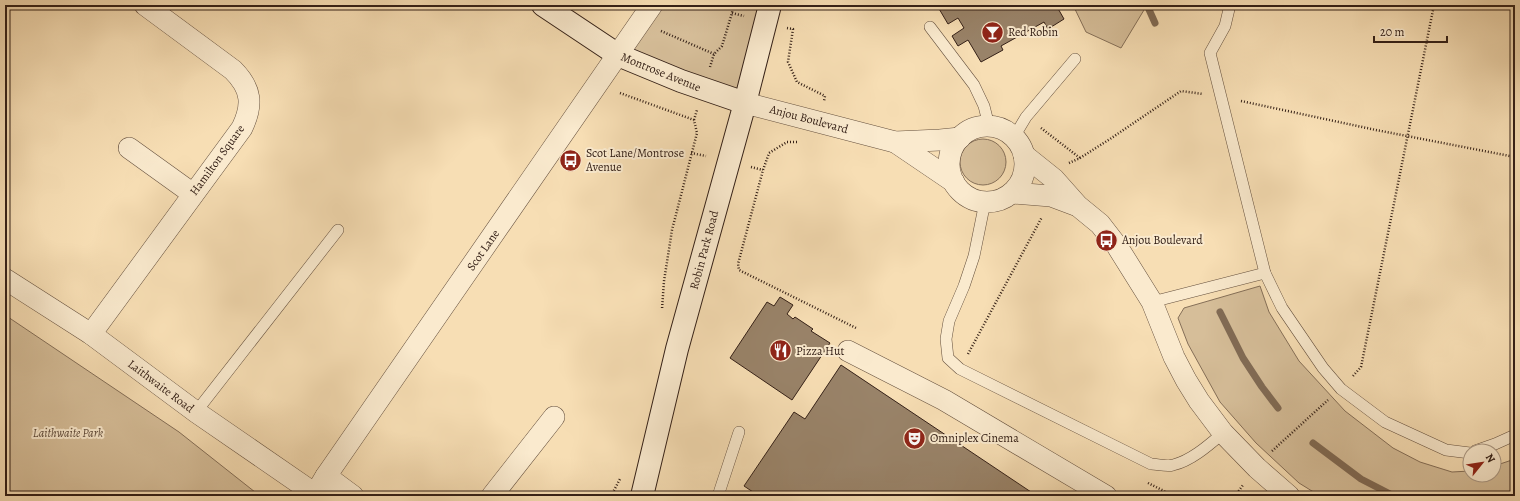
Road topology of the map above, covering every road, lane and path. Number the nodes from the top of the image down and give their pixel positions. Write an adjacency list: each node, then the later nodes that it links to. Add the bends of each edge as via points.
1 (145, 5): 30 (street, Hamilton Square, via 234,70 248,90 250,103 242,128)
2 (543, 5): 11 (street, Montrose Avenue)
3 (652, 5): 8 (street, Scot Lane)
4 (733, 5): 8 (path, via 722,46 714,54)
5 (770, 5): 16 (street, Robin Park Road)
6 (1230, 5): 15 (lane, via 1225,26 1210,53)
7 (1434, 5): 19 (path)
8 (640, 22): 11 (street, Scot Lane)
9 (930, 27): 18 (lane, via 974,85 984,106)
10 (793, 30): 14 (path, via 788,62 797,82)
11 (618, 55): 13 (street, Scot Lane); 16 (street, Montrose Avenue, via 681,81)
12 (1075, 59): 17 (lane)
13 (599, 82): 36 (path, via 612,90 694,120 697,132 672,230); 50 (street, Scot Lane)
14 (825, 96)
15 (1221, 97): 19 (path); 26 (path, via 1181,91); 33 (lane)
16 (745, 103): 22 (street, Anjou Boulevard); 58 (street, Robin Park Road, via 677,349)
17 (1026, 117): 23 (lane); 26 (path)
18 (989, 126): 20 (street, Anjou Boulevard, via 969,131); 23 (street, via 998,128)
19 (1408, 136): 25 (path); 41 (path, via 1361,367)
20 (960, 138): 22 (street, Anjou Boulevard); 27 (street, via 951,154 951,174)
21 (800, 142): 37 (path, via 787,142 769,153 762,170 738,264 739,270)
22 (895, 142): 27 (street, Anjou Boulevard)
23 (1019, 146): 28 (street); 29 (street, via 1025,165 1019,185)
24 (129, 148): 30 (street)
25 (1515, 157)
26 (1080, 158): 28 (path, via 1057,168)
27 (954, 182): 31 (street, Anjou Boulevard, via 962,192 973,199)
28 (1052, 187): 29 (street); 35 (street, via 1100,224); 40 (path, via 1044,214)
29 (1012, 193): 31 (street, via 995,202)
30 (193, 194): 38 (street, Hamilton Square)
31 (985, 202): 40 (lane, via 974,256 949,321 946,339 948,358)
32 (338, 230): 42 (lane)
33 (1265, 273): 35 (lane); 41 (lane, via 1282,308 1306,345)
34 (5, 279): 38 (street, Laithwaite Road)
35 (1152, 302): 45 (street, via 1186,380)
36 (662, 310)
37 (861, 331)
38 (91, 334): 42 (street, Laithwaite Road)
39 (848, 351): 60 (street, via 944,400)
40 (960, 369): 45 (lane, via 1151,464 1172,466 1202,450)
41 (1341, 388): 48 (lane, via 1385,422 1446,450); 49 (path, via 1278,444)
42 (196, 412): 53 (street, Laithwaite Road)
43 (554, 417): 56 (street)
44 (739, 432): 59 (lane)
45 (1223, 433): 49 (street)
46 (1515, 435): 47 (lane)
47 (1497, 443)
48 (1462, 452)
49 (1257, 468): 62 (path); 63 (street)
50 (326, 476): 53 (street, Scot Lane); 55 (street)
51 (621, 477): 57 (path)
52 (1148, 482): 54 (path)
53 (314, 495)
54 (1168, 495): 61 (path)
55 (353, 496)
56 (492, 496)
57 (611, 496)
58 (642, 496)
59 (718, 496)
60 (1106, 496)
61 (1174, 496)
62 (1235, 496)
63 (1289, 496)

